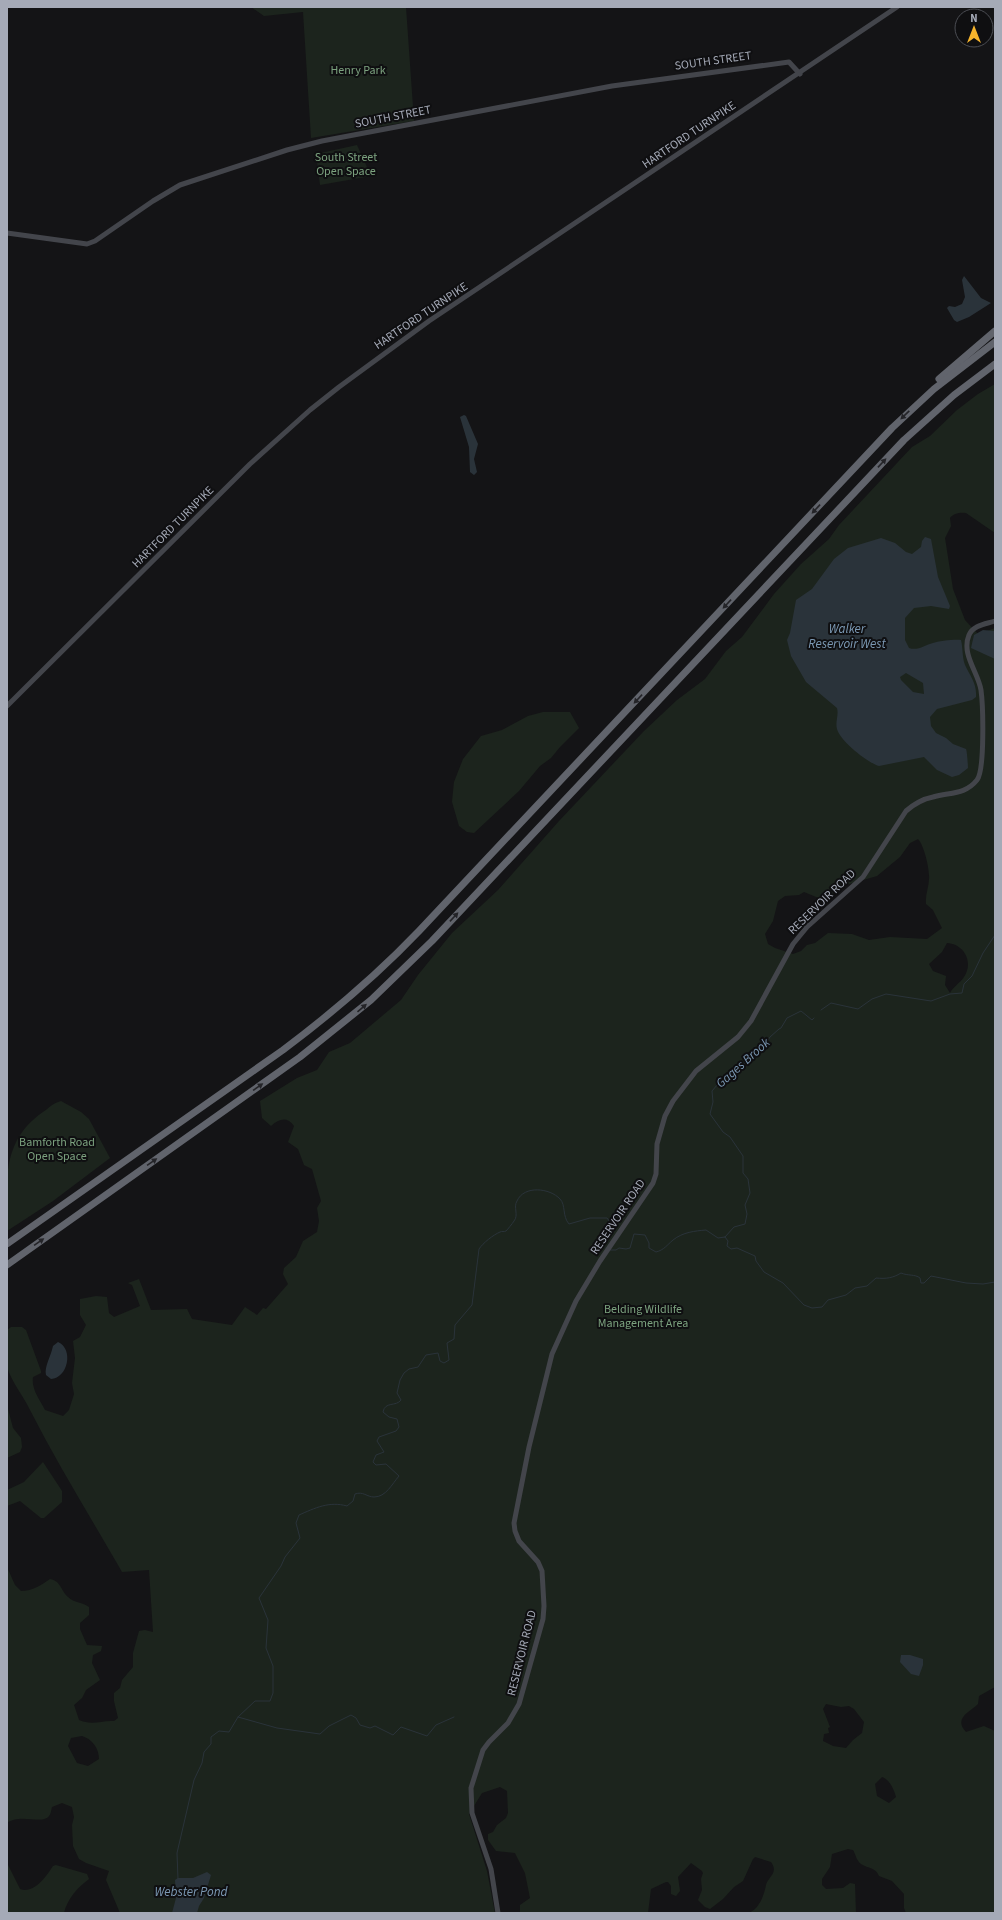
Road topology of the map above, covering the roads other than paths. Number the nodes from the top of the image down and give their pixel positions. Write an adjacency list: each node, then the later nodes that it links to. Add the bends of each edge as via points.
1 (897, 7): 2 (street, HARTFORD TURNPIKE)
2 (800, 74): 3 (street, SOUTH STREET, via 789,62 656,79 322,141 180,185 87,244); 11 (street, HARTFORD TURNPIKE, via 429,322 378,357 310,410 250,464)
3 (7, 233)
4 (995, 331): 9 (highway, via 942,376)
5 (995, 342): 9 (highway)
6 (995, 364): 8 (highway)
7 (995, 370): 8 (highway)
8 (970, 382): 13 (highway, one-way to 8, via 296,1060 380,991 432,941 904,440)
9 (934, 389): 12 (highway, one-way to 12, via 881,440 419,931 372,977 283,1050)
10 (995, 621): 14 (street, RESERVOIR ROAD, via 975,627 967,642 968,655 981,691 982,770 978,779 969,788 960,792 931,797 906,811 863,877 807,927 793,944 751,1021 738,1037 696,1071 684,1086 665,1116 657,1144 656,1174 653,1183 576,1301 552,1354 514,1523 519,1541 538,1562 542,1571 543,1619 519,1704 508,1722 483,1750 471,1788 472,1813 491,1869)
11 (7, 706)
12 (7, 1244)
13 (7, 1265)
14 (498, 1913)

